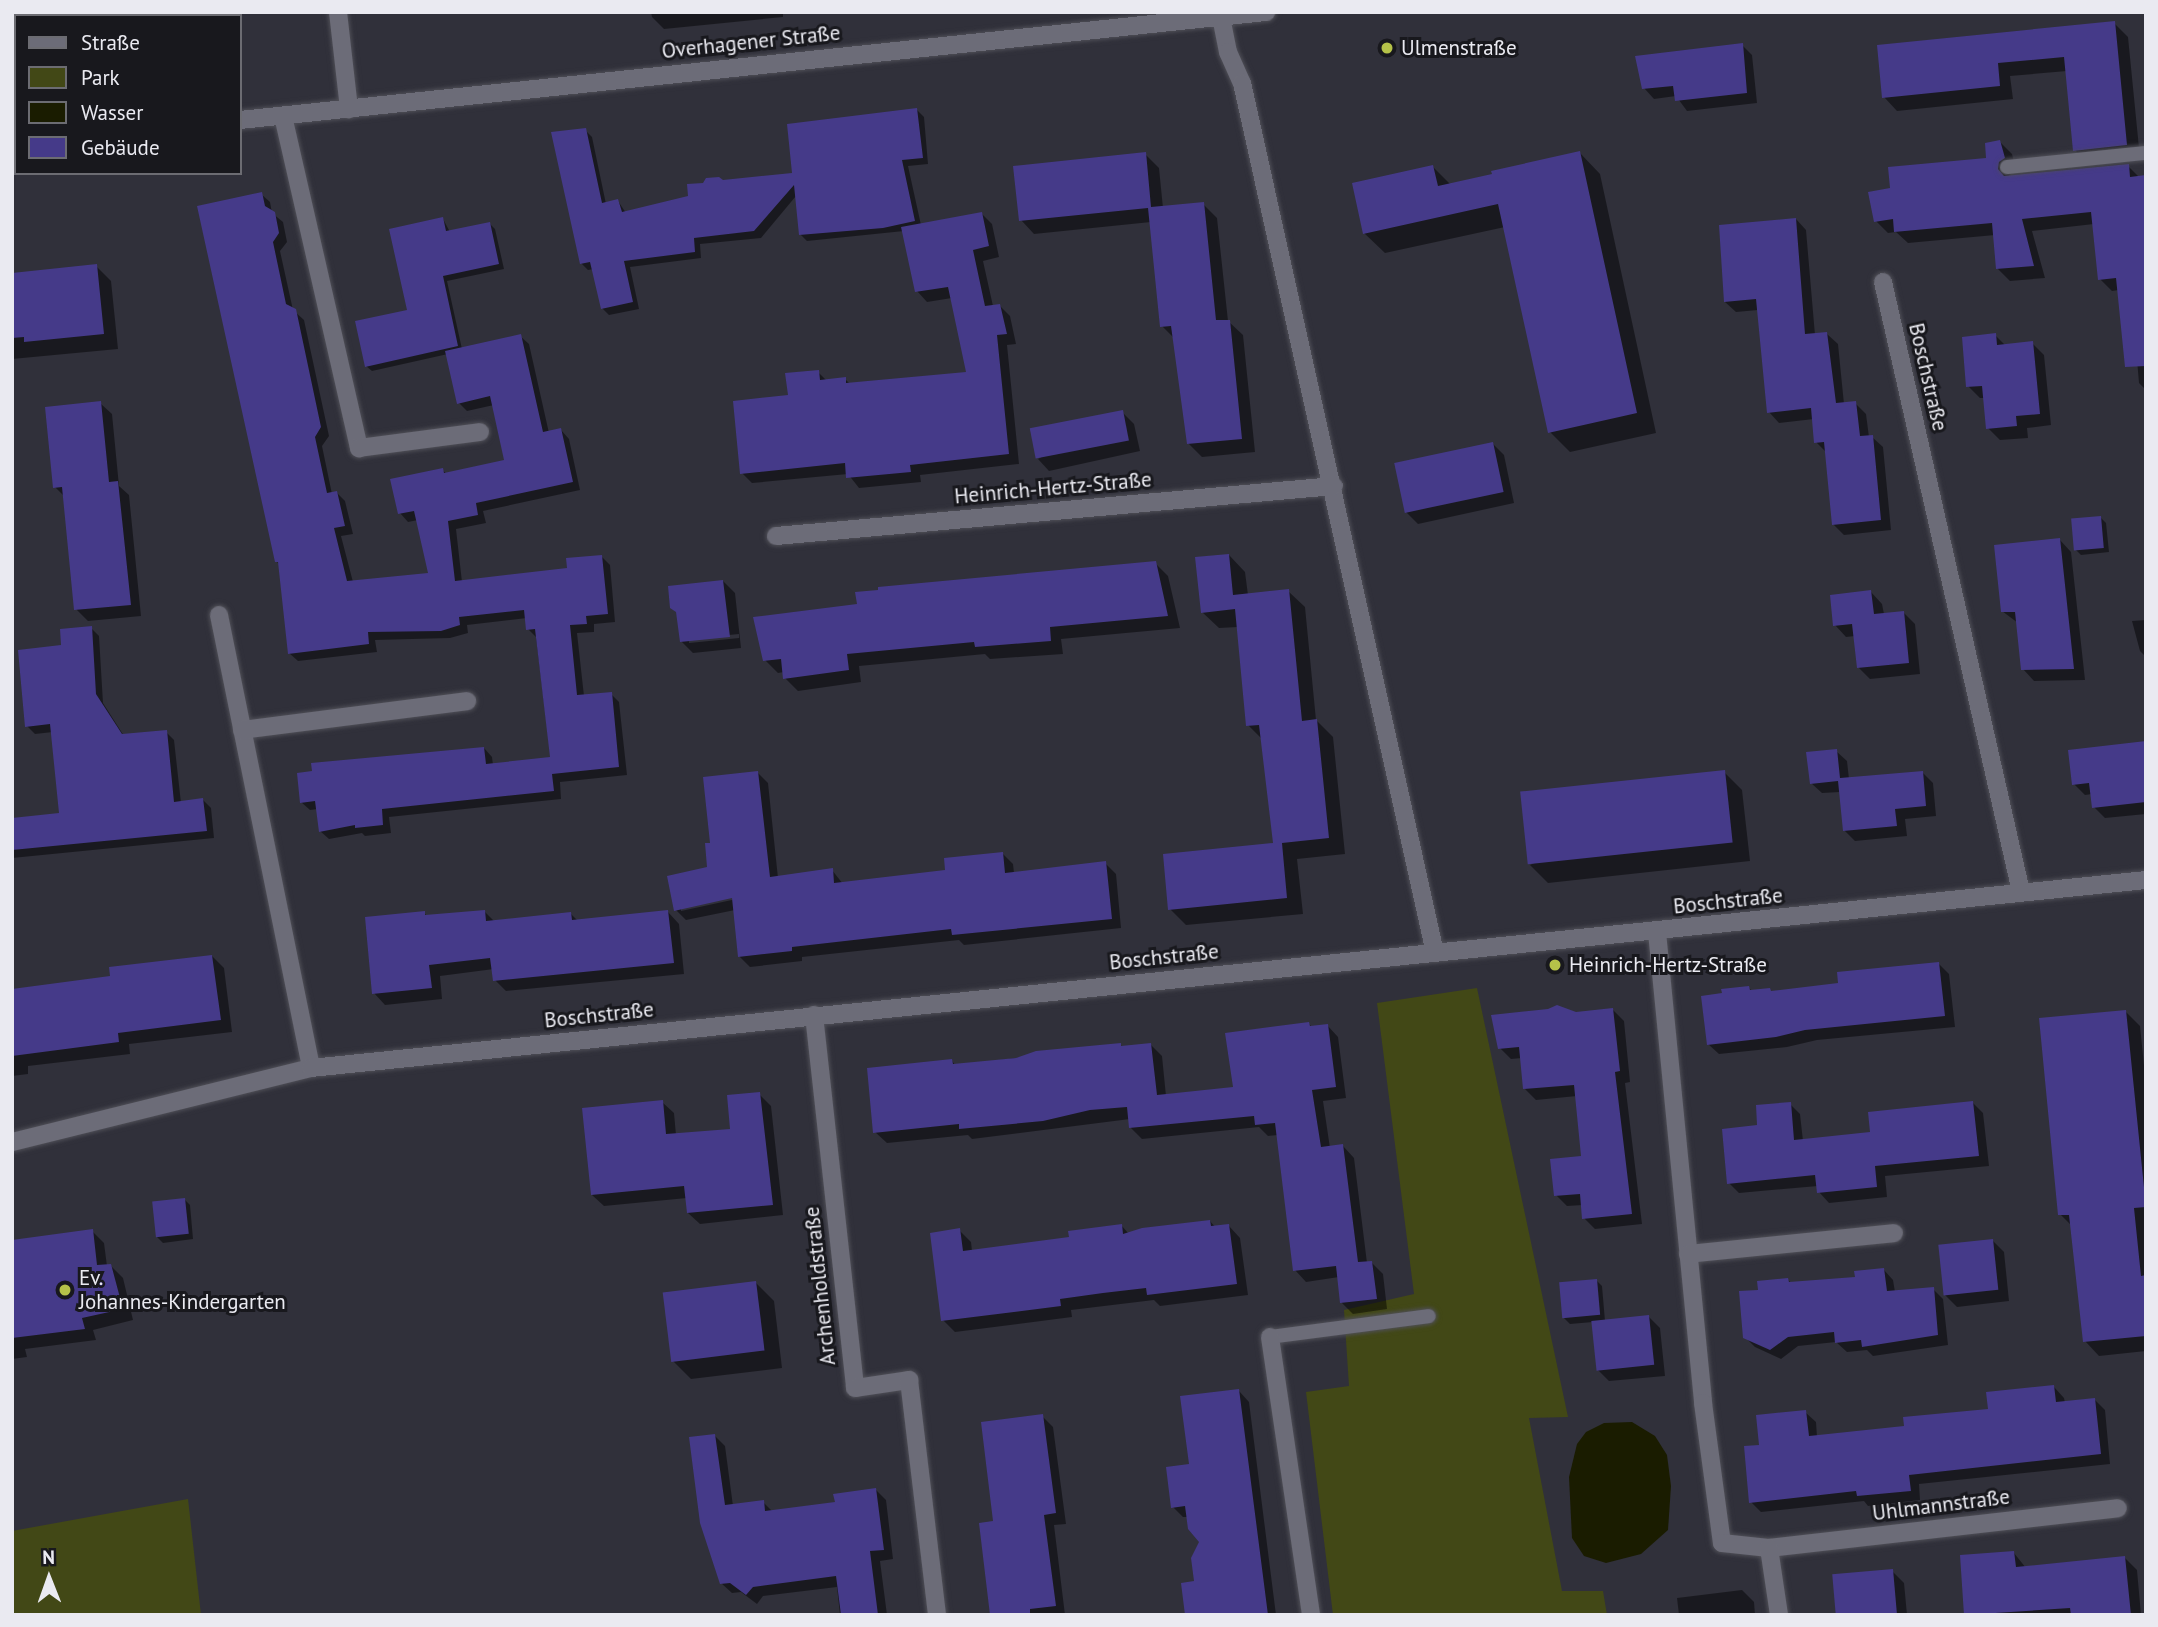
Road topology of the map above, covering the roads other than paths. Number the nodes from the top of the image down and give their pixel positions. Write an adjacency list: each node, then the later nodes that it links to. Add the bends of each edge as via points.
1 (338, 12): 4 (street)
2 (1266, 12): 3 (street, Overhagener Straße)
3 (1220, 15): 4 (street, Overhagener Straße); 11 (street, via 1228,52 1242,83)
4 (349, 109): 5 (street, Overhagener Straße)
5 (283, 116): 6 (street, Overhagener Straße); 10 (street, via 359,448)
6 (242, 120)
7 (2146, 153): 8 (lane)
8 (2007, 167)
9 (1883, 282): 17 (street, Boschstraße)
10 (480, 432)
11 (1334, 486): 12 (street, Heinrich-Hertz-Straße); 19 (street)
12 (776, 536)
13 (219, 615): 15 (street)
14 (467, 701): 15 (street)
15 (242, 730): 21 (street)
16 (2146, 880): 17 (street, Boschstraße)
17 (2021, 892): 18 (street, Boschstraße)
18 (1657, 932): 19 (street, Boschstraße); 24 (street, Uhlmannstraße)
19 (1435, 953): 20 (street, Boschstraße)
20 (814, 1015): 21 (street, Boschstraße); 29 (street, Archenholdstraße, via 855,1388 909,1380)
21 (311, 1068): 22 (street, Boschstraße)
22 (12, 1142)
23 (1894, 1234): 24 (street)
24 (1688, 1254): 28 (street, Uhlmannstraße, via 1722,1543)
25 (1429, 1316): 26 (lane)
26 (1270, 1337): 30 (street)
27 (2118, 1508): 28 (street, Uhlmannstraße)
28 (1769, 1548): 31 (street)
29 (937, 1615)
30 (1311, 1615)
31 (1779, 1615)

